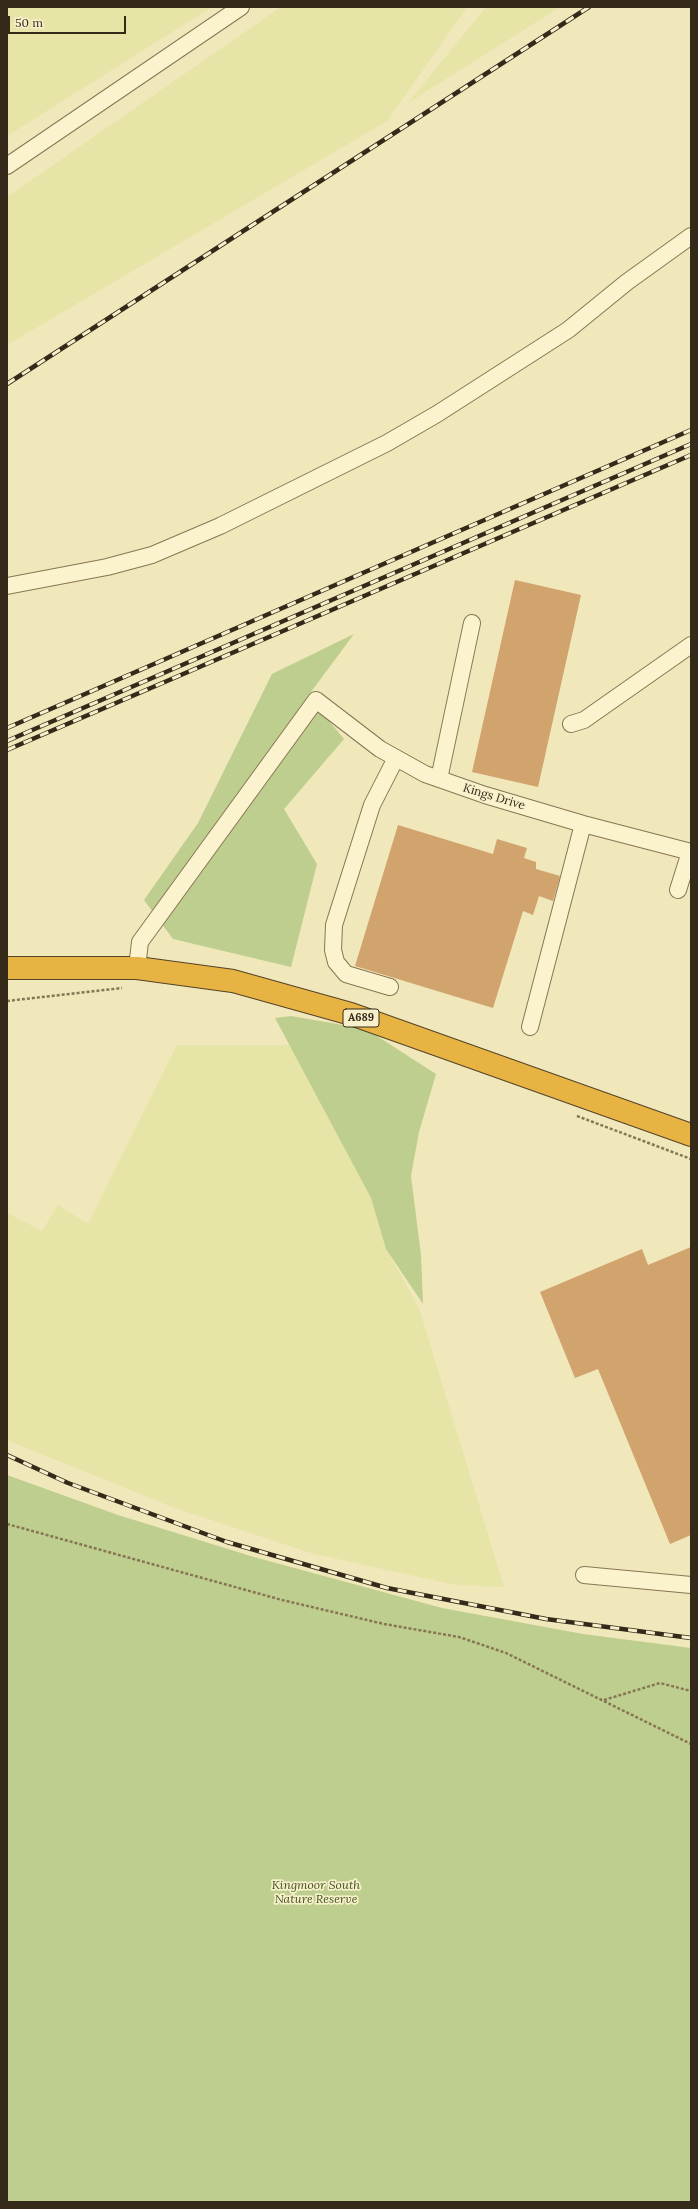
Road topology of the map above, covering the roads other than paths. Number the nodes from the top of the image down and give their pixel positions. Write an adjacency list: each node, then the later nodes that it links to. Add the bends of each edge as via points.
1 (241, 7): 2 (street)
2 (7, 166)
3 (691, 236): 4 (street, via 627,282 568,330 387,443 220,526 152,554 107,567)
4 (7, 586)
5 (472, 623): 9 (street)
6 (691, 645): 7 (street, via 584,720)
7 (571, 724)
8 (396, 758): 9 (street, Kings Drive); 13 (street, Kings Drive, via 380,749 316,700 140,942); 15 (street, via 372,806 334,926 333,950 336,962 346,974)
9 (439, 779): 10 (street, Kings Drive)
10 (584, 824): 11 (street, Kings Drive); 16 (street)
11 (691, 852): 12 (street)
12 (678, 890)
13 (137, 968): 14 (highway, A689); 17 (highway, A689, via 233,981 351,1014)
14 (11, 969)
15 (390, 987)
16 (530, 1027)
17 (691, 1135)
18 (584, 1575): 19 (street)
19 (691, 1585)

